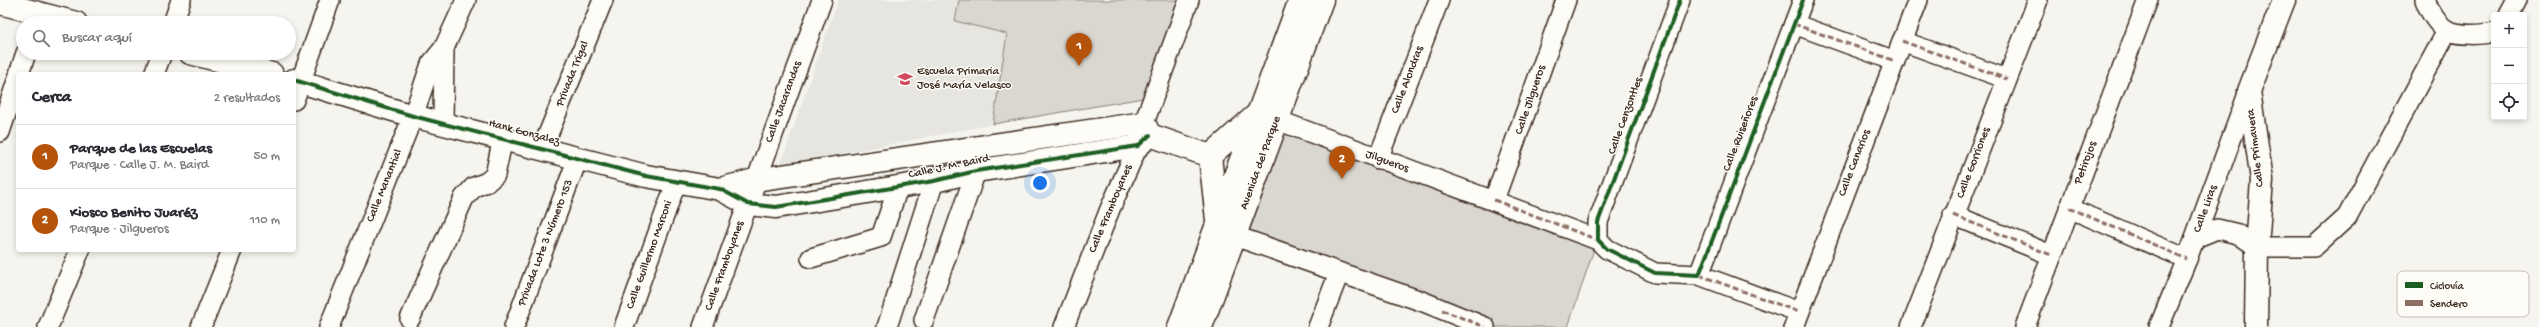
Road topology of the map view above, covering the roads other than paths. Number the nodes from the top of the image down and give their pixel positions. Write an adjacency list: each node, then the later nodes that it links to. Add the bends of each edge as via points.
1 (181, 0): 23 (street)
2 (330, 0): 38 (street)
3 (466, 0): 28 (street, Calle Manantial)
4 (603, 0): 46 (street, Privada Trigal)
5 (822, 0): 51 (street, Calle Jacarandas)
6 (1189, 0): 44 (street, Calle Framboyanes)
7 (1300, 0): 41 (street, Avenida del Parque)
8 (1322, 0): 41 (street, Avenida del Parque)
9 (1439, 0): 49 (street, Calle Alondras)
10 (1566, 0): 56 (street, Calle Jilgueros)
11 (1680, 0): 62 (street, Calle Cenzontles, via 1598,222)
12 (1803, 0): 24 (street, Calle Ruiseñores)
13 (1918, 0): 27 (street, Calle Canarios)
14 (2038, 0): 36 (street, Calle Gorriones)
15 (2148, 0): 58 (street, Petirojos)
16 (2284, 0): 39 (street, Calle Primavera)
17 (2425, 0): 25 (street, via 2430,13)
18 (2517, 0): 21 (street)
19 (0, 3): 20 (street)
20 (40, 12): 22 (street)
21 (2511, 12)
22 (53, 16)
23 (175, 16)
24 (1794, 24): 32 (street); 70 (street, Calle Ruiseñores)
25 (2447, 31): 26 (street, via 2480,35); 63 (street, via 2347,217 2314,247)
26 (2491, 33)
27 (1902, 41): 32 (street, Calle Canarios); 36 (street)
28 (444, 48): 40 (street, Calle Manantial, via 431,64); 42 (street, Calle Manantial)
29 (24, 60): 33 (street)
30 (159, 60): 34 (street)
31 (217, 60): 35 (street)
32 (1895, 61): 73 (street, Calle Canarios)
33 (20, 72)
34 (155, 72)
35 (264, 72)
36 (2007, 79): 59 (street, Calle Gorriones)
37 (16, 84): 43 (street)
38 (297, 87): 40 (street, Hank Gonzalez)
39 (2249, 91): 61 (street, Calle Liras); 63 (street, Calle Primavera, via 2262,180)
40 (413, 116): 42 (street, Hank Gonzalez); 77 (street, Calle Manantial)
41 (1267, 117): 47 (street); 49 (street, Jilgueros); 60 (street, Avenida del Parque)
42 (443, 122): 45 (street, Hank Gonzalez)
43 (0, 132)
44 (1144, 135): 47 (street, Calle J. M. Baird); 50 (street, Calle J. M. Baird); 51 (street, Calle J. M. Baird); 82 (street, Calle Framboyanes, via 1110,209)
45 (503, 138): 46 (street, Hank Gonzalez); 71 (street, via 495,175 487,182 474,187 464,198)
46 (542, 149): 48 (street, Hank Gonzalez)
47 (1210, 156): 60 (street)
48 (578, 158): 53 (street, Hank Gonzalez); 78 (street, Privada Lote 3 Número 153)
49 (1378, 159): 56 (street, Jilgueros)
50 (976, 171): 52 (street, Calle J. M. Baird); 74 (street)
51 (755, 180): 55 (street, Hank Gonzalez); 57 (street, Calle Jacarandas)
52 (934, 181): 54 (street, Calle J. M. Baird); 81 (street)
53 (676, 183): 55 (street, Hank Gonzalez); 79 (street, Calle Guillermo Marconi)
54 (898, 188): 57 (street, Calle J. M. Baird, via 776,207); 67 (street, via 881,237)
55 (720, 189): 57 (street, Hank Gonzalez)
56 (1494, 200): 62 (street, Jilgueros)
57 (748, 204): 80 (street, Calle Framboyanes)
58 (2069, 208): 66 (street, Petirojos); 68 (street)
59 (1954, 216): 66 (street); 87 (street, Calle Gorriones)
60 (1226, 232): 69 (street); 83 (street, Avenida del Parque); 84 (street, Avenida del Parque)
61 (2195, 238): 63 (street, via 2217,229 2238,234); 68 (street, Calle Liras)
62 (1598, 240): 70 (street, Jilgueros, via 1607,249 1655,273)
63 (2257, 247): 90 (street, Calle Primavera)
64 (79, 252): 75 (street)
65 (231, 252): 76 (street)
66 (2051, 255): 88 (street, Petirojos)
67 (811, 258)
68 (2187, 259): 89 (street, Calle Liras)
69 (1340, 273): 72 (street); 85 (street)
70 (1699, 275): 73 (street, Jilgueros)
71 (410, 319)
72 (1441, 319): 86 (street)
73 (1796, 319)
74 (924, 320)
75 (48, 327)
76 (201, 327)
77 (329, 327)
78 (514, 327)
79 (624, 327)
80 (703, 327)
81 (887, 327)
82 (1064, 327)
83 (1179, 327)
84 (1201, 327)
85 (1318, 327)
86 (1485, 327)
87 (1912, 327)
88 (2025, 327)
89 (2160, 327)
90 (2256, 327)

